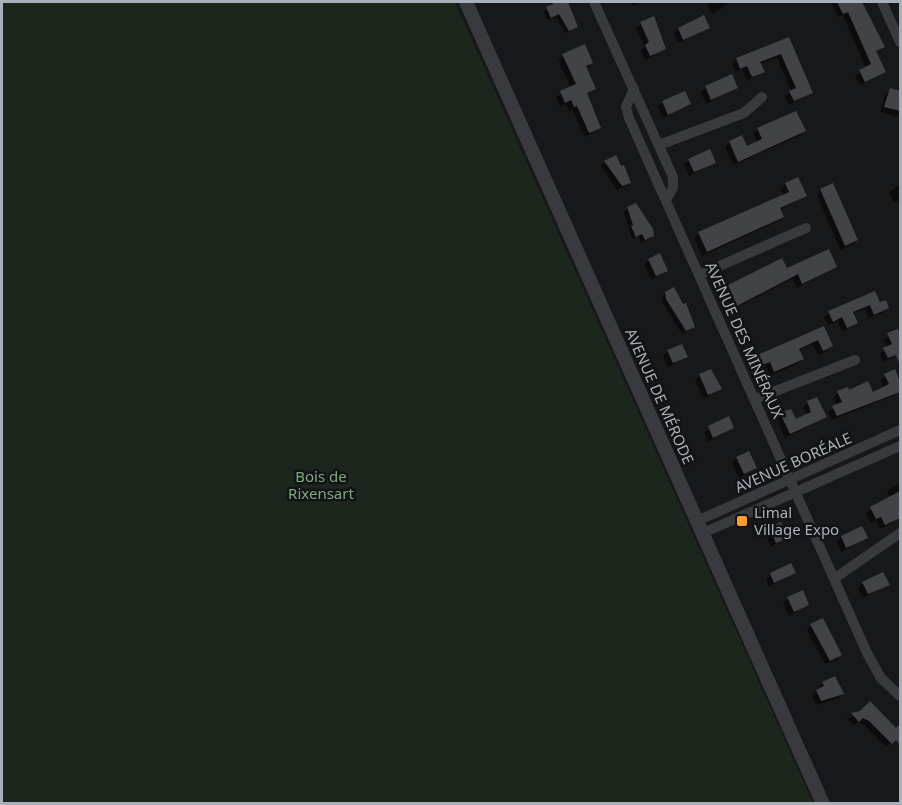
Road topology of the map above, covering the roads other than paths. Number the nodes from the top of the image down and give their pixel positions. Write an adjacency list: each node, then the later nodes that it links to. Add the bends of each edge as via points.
1 (466, 2): 17 (street, AVENUE DE MÉRODE)
2 (594, 2): 5 (street)
3 (882, 2): 4 (street)
4 (900, 42)
5 (634, 89): 7 (street); 8 (street, AVENUE DES MINÉRAUX, via 627,112)
6 (762, 97): 7 (street, via 744,113)
7 (658, 145): 8 (street, via 674,183)
8 (666, 200): 10 (street, AVENUE DES MINÉRAUX)
9 (806, 228): 10 (street)
10 (699, 274): 12 (street, AVENUE DES MINÉRAUX)
11 (855, 360): 12 (street)
12 (755, 399): 15 (street, AVENUE DES MINÉRAUX)
13 (900, 430): 15 (street, AVENUE BORÉALE)
14 (900, 446): 16 (street, AVENUE BORÉALE)
15 (790, 479): 16 (street, AVENUE DES MINÉRAUX); 17 (street, AVENUE BORÉALE)
16 (795, 492): 17 (street, AVENUE BORÉALE); 19 (street, AVENUE DES MINÉRAUX)
17 (700, 527): 21 (street, AVENUE DE MÉRODE)
18 (900, 533): 19 (street)
19 (835, 578): 20 (street, AVENUE DES MINÉRAUX, via 872,663)
20 (900, 696)
21 (823, 804)

